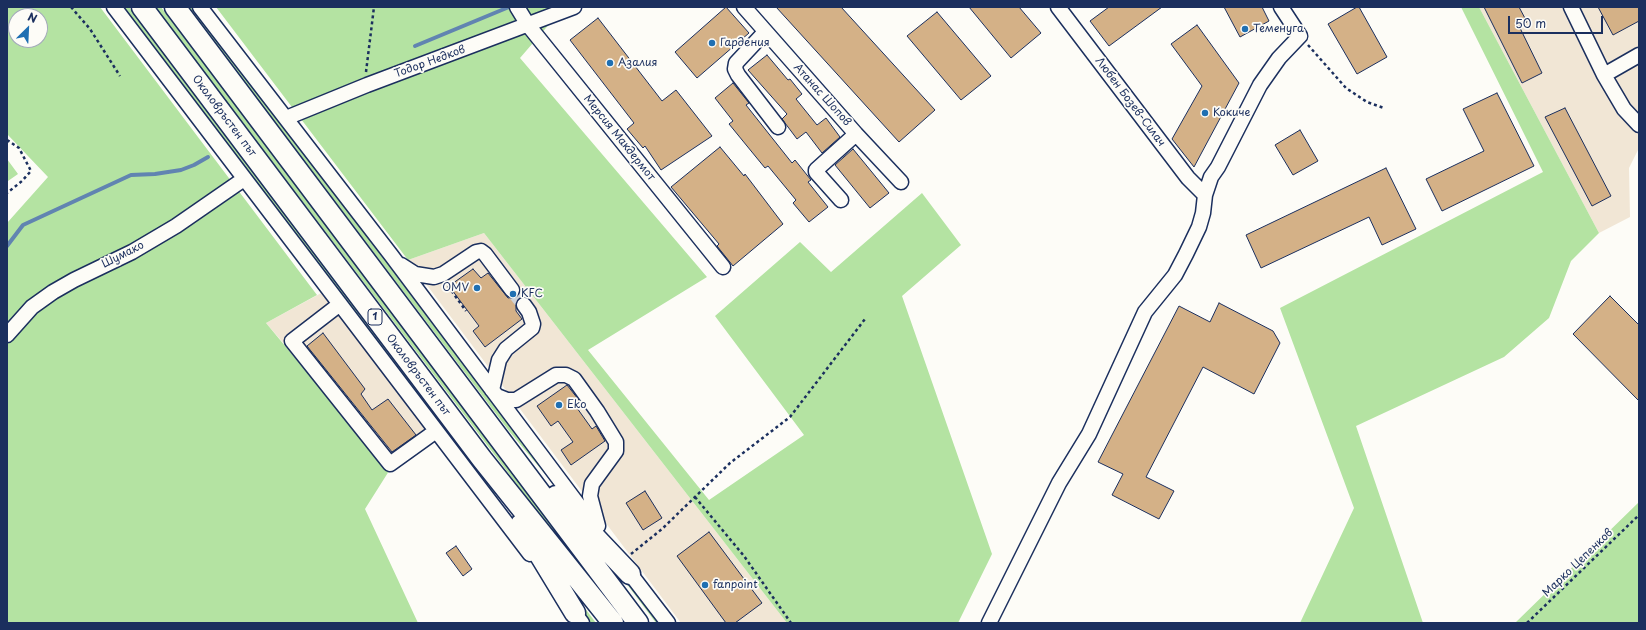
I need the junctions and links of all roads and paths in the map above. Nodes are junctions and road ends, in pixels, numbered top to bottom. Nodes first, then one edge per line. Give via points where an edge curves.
1 (71, 7) edge
2 (114, 7) edge
3 (142, 7) edge
4 (175, 7) edge
5 (200, 7) edge
6 (374, 7) edge
7 (574, 7) edge
8 (744, 7) edge
9 (1058, 7) edge
10 (1281, 7) edge
11 (1571, 7) edge
12 (518, 10) edge
13 (528, 25) junction
14 (765, 32) junction
15 (1300, 36) junction
16 (1639, 55) edge
17 (1604, 75) junction
18 (120, 76) dead end
19 (367, 85) junction
20 (1384, 108) dead end
21 (286, 118) junction
22 (1639, 125) edge
23 (778, 127) dead end
24 (856, 134) junction
25 (7, 140) edge
26 (244, 179) junction
27 (901, 182) dead end
28 (7, 193) edge
29 (1204, 194) junction
30 (841, 200) dead end
31 (391, 255) junction
32 (723, 266) dead end
33 (448, 286) dead end
34 (512, 290) tunnel mouth
35 (340, 304) junction
36 (524, 305) tunnel mouth
37 (466, 311) dead end
38 (865, 319) dead end
39 (7, 335) edge
40 (495, 393) junction
41 (436, 431) junction
42 (494, 431) junction
43 (482, 459) junction
44 (695, 497) junction
45 (1639, 515) edge
46 (600, 532) junction
47 (626, 568) junction
48 (579, 618) edge
49 (613, 623) edge
50 (638, 623) edge
51 (668, 623) edge
52 (791, 623) edge
53 (989, 623) edge
54 (1528, 623) edge

1 - 18 path via 90,29
2 - 26 street
3 - 43 highway, Околовръстен път / 1
4 - 42 highway, 1
5 - 21 street
6 - 19 path via 368,48
7 - 13 street, Тодор Недков
8 - 14 street, Атанас Шопов
9 - 29 street, Любен Бозев-Силач via 1188,178
10 - 15 street
11 - 17 street
12 - 13 street, Мерсия Макдермот
13 - 19 street, Тодор Недков
13 - 32 street, Мерсия Макдермот
14 - 23 street via 736,63 735,69
14 - 24 street, Атанас Шопов
15 - 20 path via 1346,88 1361,99
15 - 29 street via 1279,58 1260,85
16 - 17 street
17 - 22 street via 1624,109
19 - 21 street, Тодор Недков
21 - 31 street
24 - 27 street, Атанас Шопов
24 - 30 street via 816,170
25 - 28 path via 19,148 31,170
26 - 35 street
26 - 39 street, Шумако via 176,226 132,252 53,292 32,307
29 - 53 street via 1203,213 1186,254 1175,275 1145,312 1089,434 1059,483
31 - 34 street via 415,274 434,277 480,251
31 - 40 street
33 - 37 path
35 - 41 street
35 - 41 street via 292,342 390,464
36 - 40 street via 529,312 532,328 506,349 498,360 494,376
38 - 44 path via 790,417 730,463
40 - 46 street
40 - 46 street via 507,400 516,400 556,375 566,374 574,379 616,442 616,451 592,484 590,496
41 - 48 street
42 - 47 highway
42 - 50 highway, 1
43 - 48 highway
43 - 49 highway, Околовръстен път / 1
44 - 47 path
44 - 52 path via 744,556
45 - 54 path, Марко Цепенков
46 - 47 street
47 - 51 street

